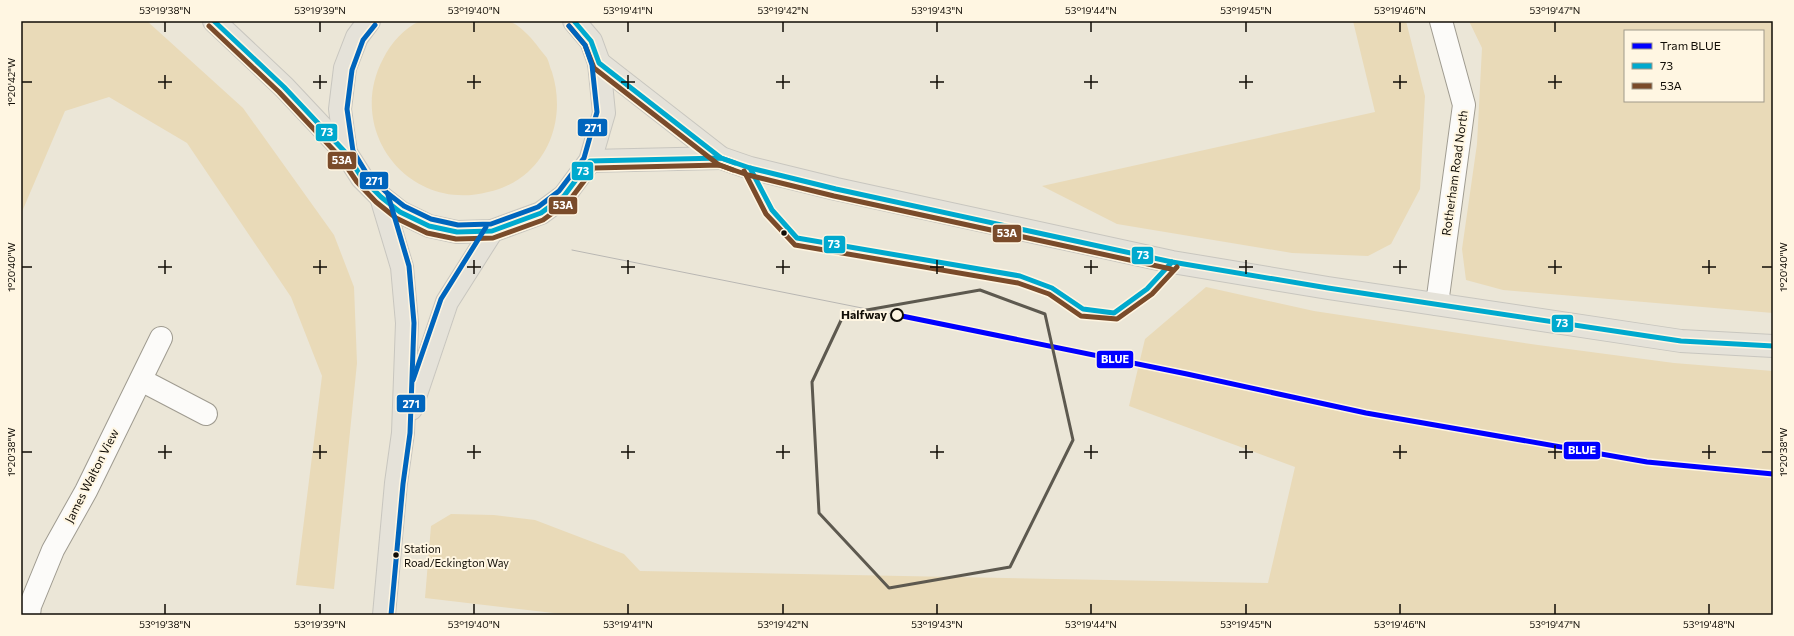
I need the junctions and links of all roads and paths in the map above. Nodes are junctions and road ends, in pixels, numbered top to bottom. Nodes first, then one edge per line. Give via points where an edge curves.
1 (214, 21) edge
2 (369, 21) edge
3 (574, 21) edge
4 (1441, 21) edge
5 (599, 63) junction
6 (346, 153) junction
7 (721, 158) junction
8 (590, 161) junction
9 (381, 197) junction
10 (492, 231) junction
11 (1437, 304) junction
12 (161, 338) dead end
13 (1773, 346) edge
14 (141, 380) junction
15 (206, 414) dead end
16 (403, 433) junction
17 (29, 615) edge
18 (384, 615) edge

1 - 6 main road via 284,87
2 - 6 main road via 357,37 345,68 340,109
3 - 5 main road via 591,41
4 - 11 street, Rotherham Road North via 1464,105
5 - 7 main road
5 - 8 main road via 604,113
6 - 9 main road via 362,178
7 - 8 main road
7 - 11 main road via 836,190 1142,256
8 - 10 main road via 564,196 541,213
9 - 10 main road via 400,212 429,226 458,232
9 - 16 main road via 402,267 407,316
10 - 16 main road via 447,302
11 - 13 main road via 1681,340
12 - 14 street, James Walton View
14 - 15 street
14 - 17 street, James Walton View via 53,550 30,606
16 - 18 main road

